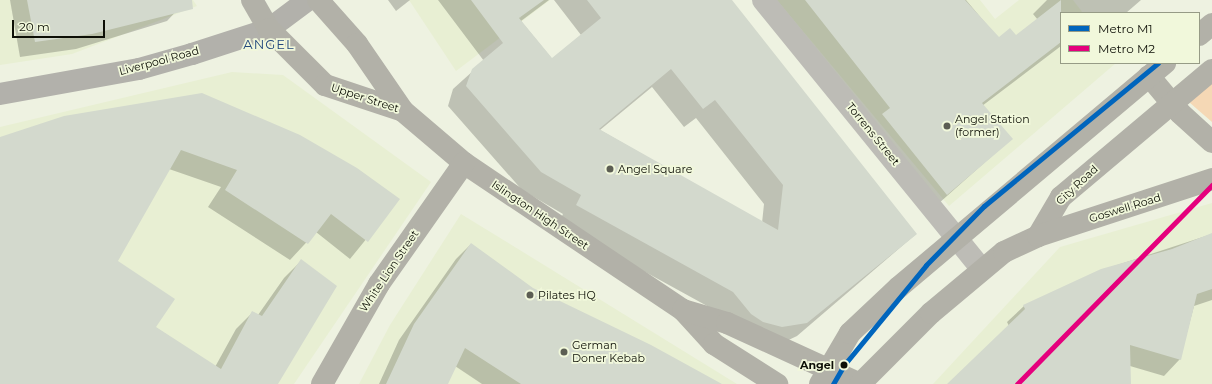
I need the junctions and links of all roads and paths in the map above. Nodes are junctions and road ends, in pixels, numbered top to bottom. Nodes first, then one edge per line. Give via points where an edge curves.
1 (252, 0) edge
2 (308, 0) edge
3 (318, 0) edge
4 (763, 0) edge
5 (1212, 24) edge
6 (270, 29) junction
7 (1200, 34) edge
8 (1157, 69) edge
9 (1212, 70) edge
10 (0, 94) edge
11 (1171, 104) junction
12 (403, 111) junction
13 (1212, 142) edge
14 (464, 163) junction
15 (1212, 179) edge
16 (1038, 236) junction
17 (957, 237) junction
18 (981, 268) junction
19 (682, 310) junction
20 (823, 376) edge
21 (322, 384) edge
22 (777, 384) edge
23 (860, 384) edge

1 - 6 highway, Upper Street
2 - 6 main road, Liverpool Road
3 - 12 highway, Upper Street via 357,44
4 - 17 street, Torrens Street
5 - 7 highway
6 - 10 main road, Liverpool Road via 139,69
6 - 12 highway, Upper Street via 325,85
8 - 11 highway
8 - 17 highway
9 - 11 highway, City Road
11 - 13 highway
11 - 16 highway, City Road via 1061,197
12 - 14 highway, Islington High Street
14 - 19 highway, Islington High Street
14 - 21 highway, White Lion Street via 379,284
15 - 16 highway, Goswell Road
16 - 18 highway via 1004,252
17 - 18 street, Torrens Street
17 - 20 highway via 850,333
18 - 23 highway
19 - 20 highway, Islington High Street via 727,323
19 - 22 highway, Islington High Street via 714,344
20 - 23 highway, Islington High Street

